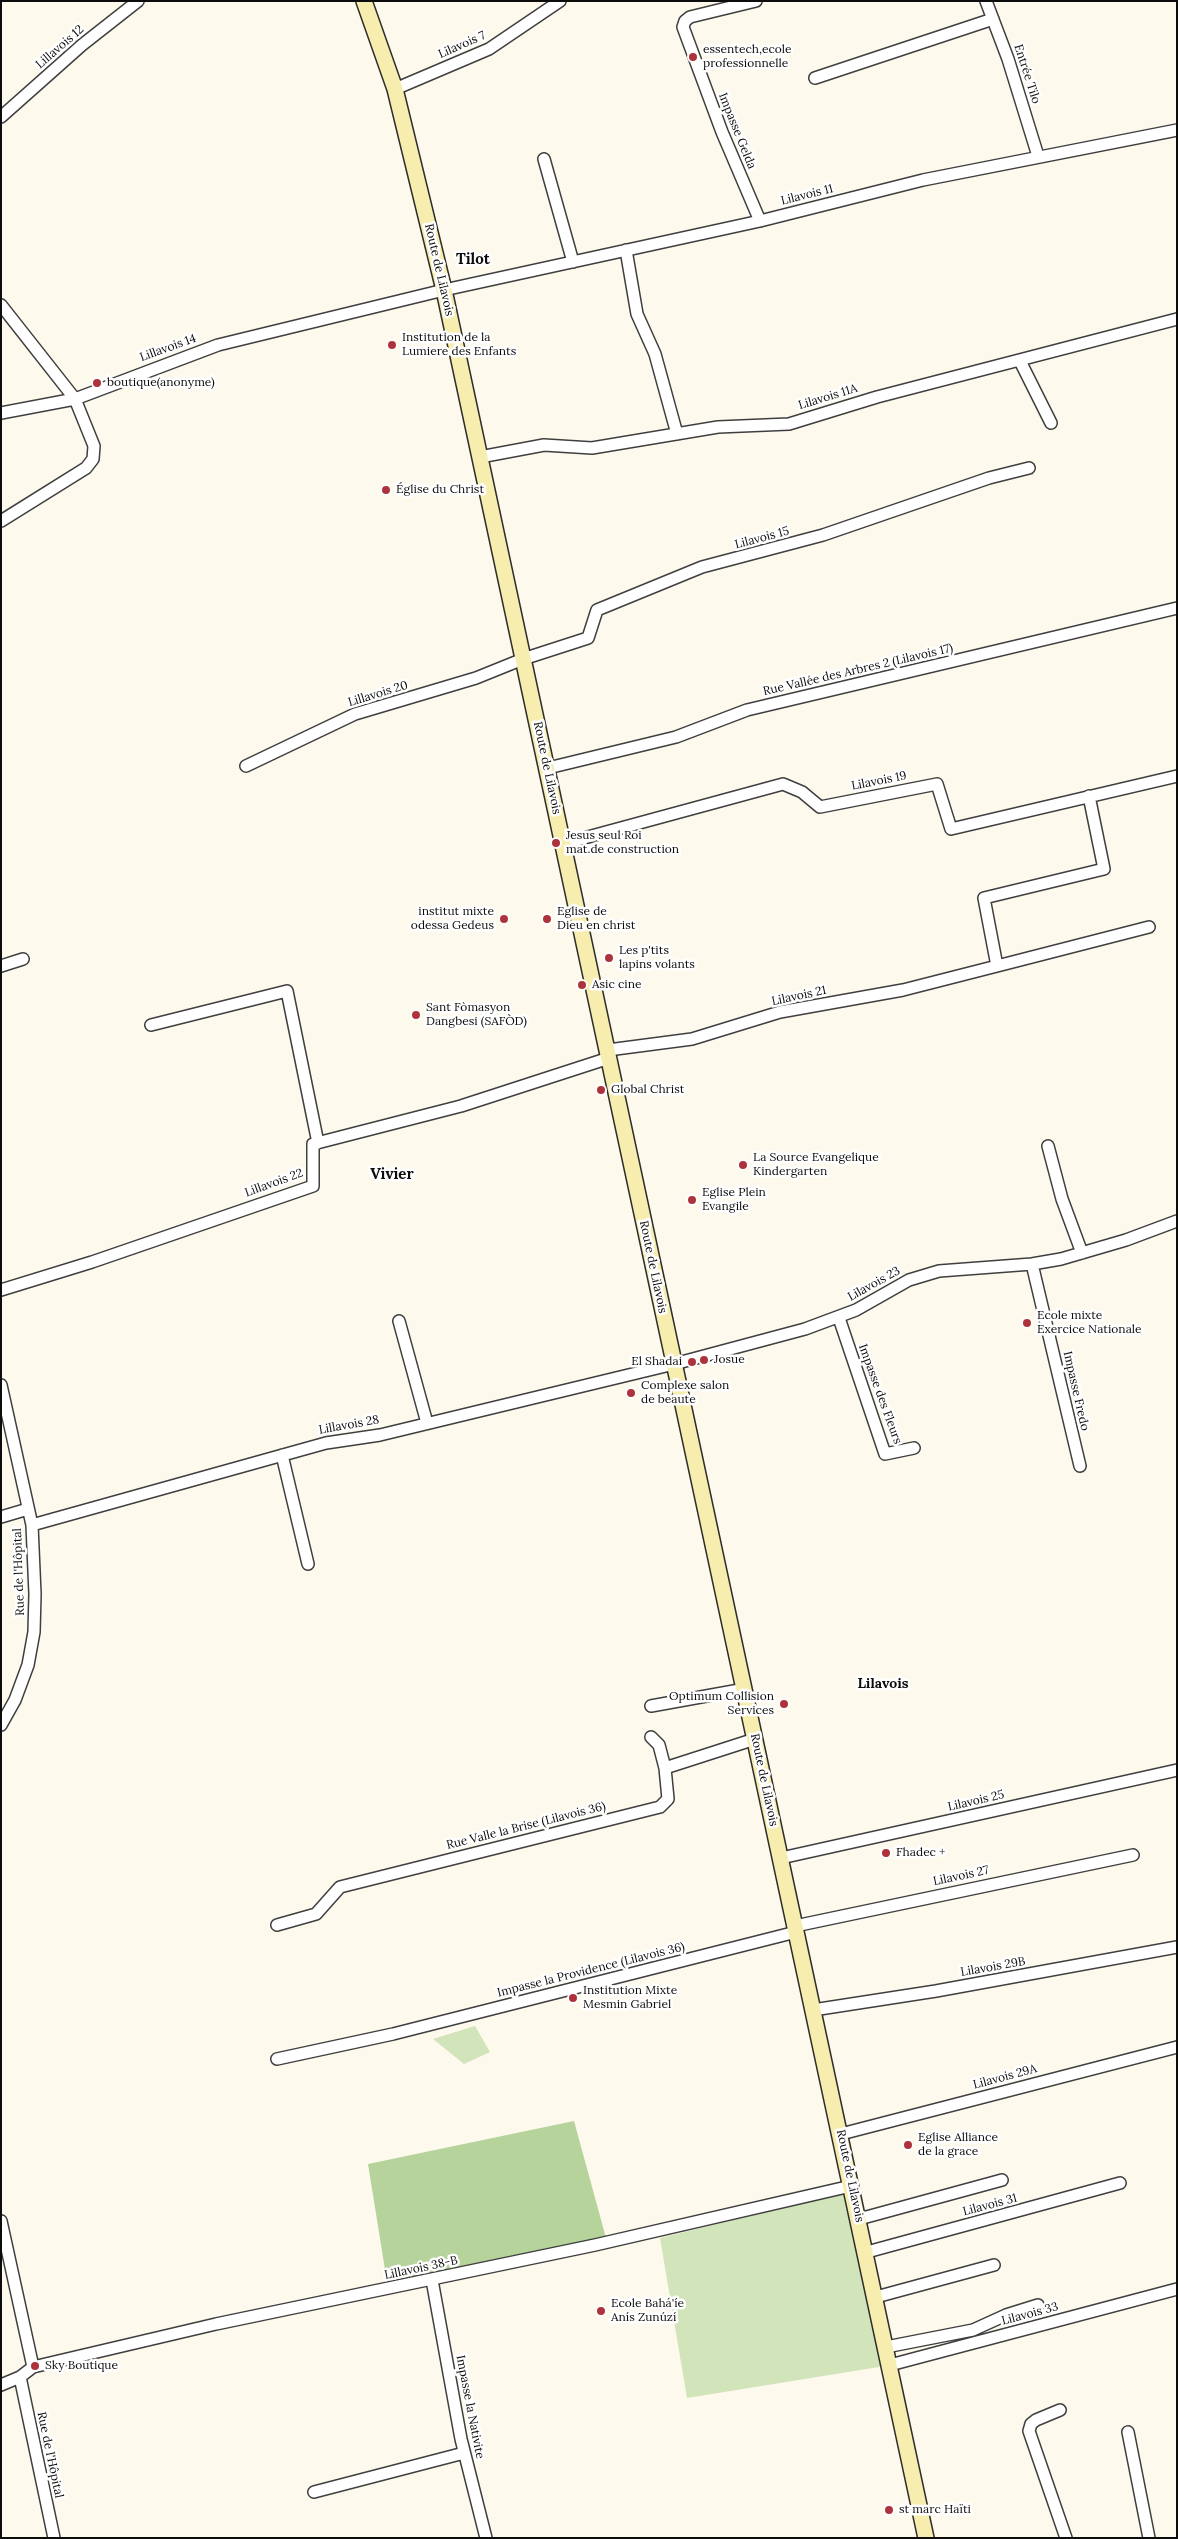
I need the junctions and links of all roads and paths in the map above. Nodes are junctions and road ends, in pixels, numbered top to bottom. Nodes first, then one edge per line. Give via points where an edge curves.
1 (138, 1) edge
2 (364, 1) edge
3 (560, 1) edge
4 (756, 1) edge
5 (986, 1) edge
6 (993, 19) junction
7 (815, 78) dead end
8 (395, 89) junction
9 (1, 117) edge
10 (1177, 130) edge
11 (1038, 156) junction
12 (544, 158) dead end
13 (760, 221) junction
14 (626, 250) junction
15 (573, 262) junction
16 (444, 290) junction
17 (1, 305) edge
18 (1177, 319) edge
19 (1020, 360) junction
20 (74, 399) junction
21 (1, 413) edge
22 (1051, 422) dead end
23 (677, 434) junction
24 (480, 457) junction
25 (1029, 468) dead end
26 (1, 521) edge
27 (1177, 608) edge
28 (523, 658) junction
29 (246, 766) dead end
30 (548, 768) junction
31 (1177, 776) edge
32 (1090, 796) junction
33 (562, 844) junction
34 (1149, 928) dead end
35 (22, 959) dead end
36 (1, 966) edge
37 (997, 966) junction
38 (150, 1025) dead end
39 (608, 1054) junction
40 (318, 1143) junction
41 (1048, 1146) dead end
42 (1177, 1221) edge
43 (1082, 1253) junction
44 (1032, 1264) junction
45 (1, 1290) edge
46 (839, 1318) junction
47 (399, 1321) dead end
48 (674, 1364) junction
49 (1, 1385) edge
50 (5, 1419) edge
51 (427, 1423) junction
52 (914, 1448) dead end
53 (282, 1455) junction
54 (1080, 1466) dead end
55 (28, 1509) junction
56 (1, 1517) edge
57 (32, 1524) junction
58 (308, 1564) dead end
59 (744, 1690) junction
60 (651, 1706) dead end
61 (1, 1725) edge
62 (651, 1737) dead end
63 (755, 1739) junction
64 (665, 1768) junction
65 (1177, 1770) edge
66 (1133, 1855) dead end
67 (780, 1858) junction
68 (277, 1925) dead end
69 (795, 1929) junction
70 (1177, 1947) edge
71 (813, 2010) junction
72 (1177, 2047) edge
73 (277, 2059) dead end
74 (841, 2134) junction
75 (1002, 2180) dead end
76 (1120, 2183) dead end
77 (851, 2186) junction
78 (859, 2219) junction
79 (1, 2221) edge
80 (867, 2252) junction
81 (994, 2265) dead end
82 (432, 2280) junction
83 (1177, 2289) edge
84 (876, 2297) junction
85 (1038, 2305) dead end
86 (886, 2347) junction
87 (890, 2365) junction
88 (33, 2367) junction
89 (20, 2377) junction
90 (1, 2385) edge
91 (1060, 2410) dead end
92 (1128, 2432) dead end
93 (464, 2453) junction
94 (314, 2492) dead end
95 (54, 2538) edge
96 (486, 2538) edge
97 (926, 2538) edge
98 (1066, 2538) edge
99 (1149, 2538) edge

1 - 9 street, Lillavois 12 via 82,45
2 - 8 main road, Route de Lilavois
3 - 8 street, Lilavois 7 via 489,49
4 - 13 street, Impasse Gelda via 690,17 685,21 685,34
5 - 6 street, Entrée Tilo
6 - 7 street
6 - 11 street, Entrée Tilo
8 - 16 main road, Route de Lilavois
10 - 11 street, Lilavois 11 via 1101,147
11 - 13 street, Lilavois 11 via 922,180
12 - 15 street
13 - 14 street, Lilavois 11
14 - 15 street, Lilavois 11
14 - 23 street via 637,314 656,354
15 - 16 street, Lilavois 11
16 - 20 street, Lillavois 14 via 218,345
16 - 24 main road, Route de Lilavois
17 - 20 street
18 - 19 street, Lilavois 11A
19 - 22 street
19 - 23 street, Lilavois 11A via 877,397 789,424 718,427
20 - 21 street, Lillavois 14
20 - 26 street via 94,446 93,459 86,468
23 - 24 street, Lilavois 11A via 592,448 544,445
24 - 28 main road, Route de Lilavois
25 - 28 street, Lilavois 15 via 686,574 596,610 588,638
27 - 30 street, Rue Vallée des Arbres 2 (Lilavois 17) via 747,710 676,736
28 - 29 street, Lillavois 20 via 476,678 355,714
28 - 30 main road, Route de Lilavois
30 - 33 main road, Route de Lilavois
31 - 32 street, Lilavois 19
32 - 33 street, Lilavois 19 via 951,829 937,784 820,807 802,792 783,784
32 - 37 street via 1104,869 984,898
33 - 39 main road, Route de Lilavois
34 - 37 street, Lilavois 21
35 - 36 street
37 - 39 street, Lilavois 21 via 902,990 780,1012 692,1039
38 - 40 street via 287,991
39 - 40 street via 461,1106
39 - 48 main road, Route de Lilavois
40 - 45 street, Lillavois 22 via 313,1144 312,1186
41 - 43 street via 1062,1199
42 - 43 street, Lilavois 23
43 - 44 street, Lilavois 23
44 - 46 street, Lilavois 23 via 939,1271 909,1280
44 - 54 street, Impasse Fredo
46 - 48 street, Lilavois 23
46 - 52 street, Impasse des Fleurs via 886,1454
47 - 51 street
48 - 51 street, Lillavois 28
48 - 59 main road, Route de Lilavois
49 - 50 street, Rue de l'Hôpital
50 - 55 street, Rue de l'Hôpital
51 - 53 street, Lillavois 28 via 380,1435 326,1442
53 - 57 street, Lillavois 28
53 - 58 street
55 - 56 street
55 - 57 street, Rue de l'Hôpital
57 - 61 street, Rue de l'Hôpital via 34,1632 28,1665 15,1700
59 - 60 street
59 - 63 main road, Route de Lilavois
62 - 64 street via 659,1745
63 - 64 street
63 - 67 main road, Route de Lilavois
64 - 68 street, Rue Valle la Brise (Lilavois 36) via 668,1799 660,1807 340,1887 316,1914
65 - 67 street, Lilavois 25
66 - 69 street, Lilavois 27
67 - 69 main road, Route de Lilavois
69 - 71 main road, Route de Lilavois
69 - 73 street, Impasse la Providence (Lilavois 36) via 393,2034
70 - 71 street, Lilavois 29B
71 - 74 main road, Route de Lilavois
72 - 74 street, Lilavois 29A
74 - 77 main road, Route de Lilavois
75 - 78 street
76 - 80 street, Lilavois 31
77 - 78 main road, Route de Lilavois
77 - 82 street, Lillavois 38-B
78 - 80 main road, Route de Lilavois
79 - 88 street
80 - 84 main road, Route de Lilavois
81 - 84 street
82 - 88 street, Lillavois 38-B via 216,2324
82 - 93 street, Impasse la Nativite
83 - 87 street, Lilavois 33
84 - 86 main road, Route de Lilavois
85 - 86 street via 973,2330
86 - 87 main road, Route de Lilavois
87 - 97 main road, Route de Lilavois
88 - 89 street, Lillavois 38-B
89 - 90 street, Lillavois 38-B
89 - 95 street, Rue de l'Hôpital
91 - 98 street via 1036,2420 1029,2431
92 - 99 street
93 - 94 street
93 - 96 street, Impasse la Nativite

